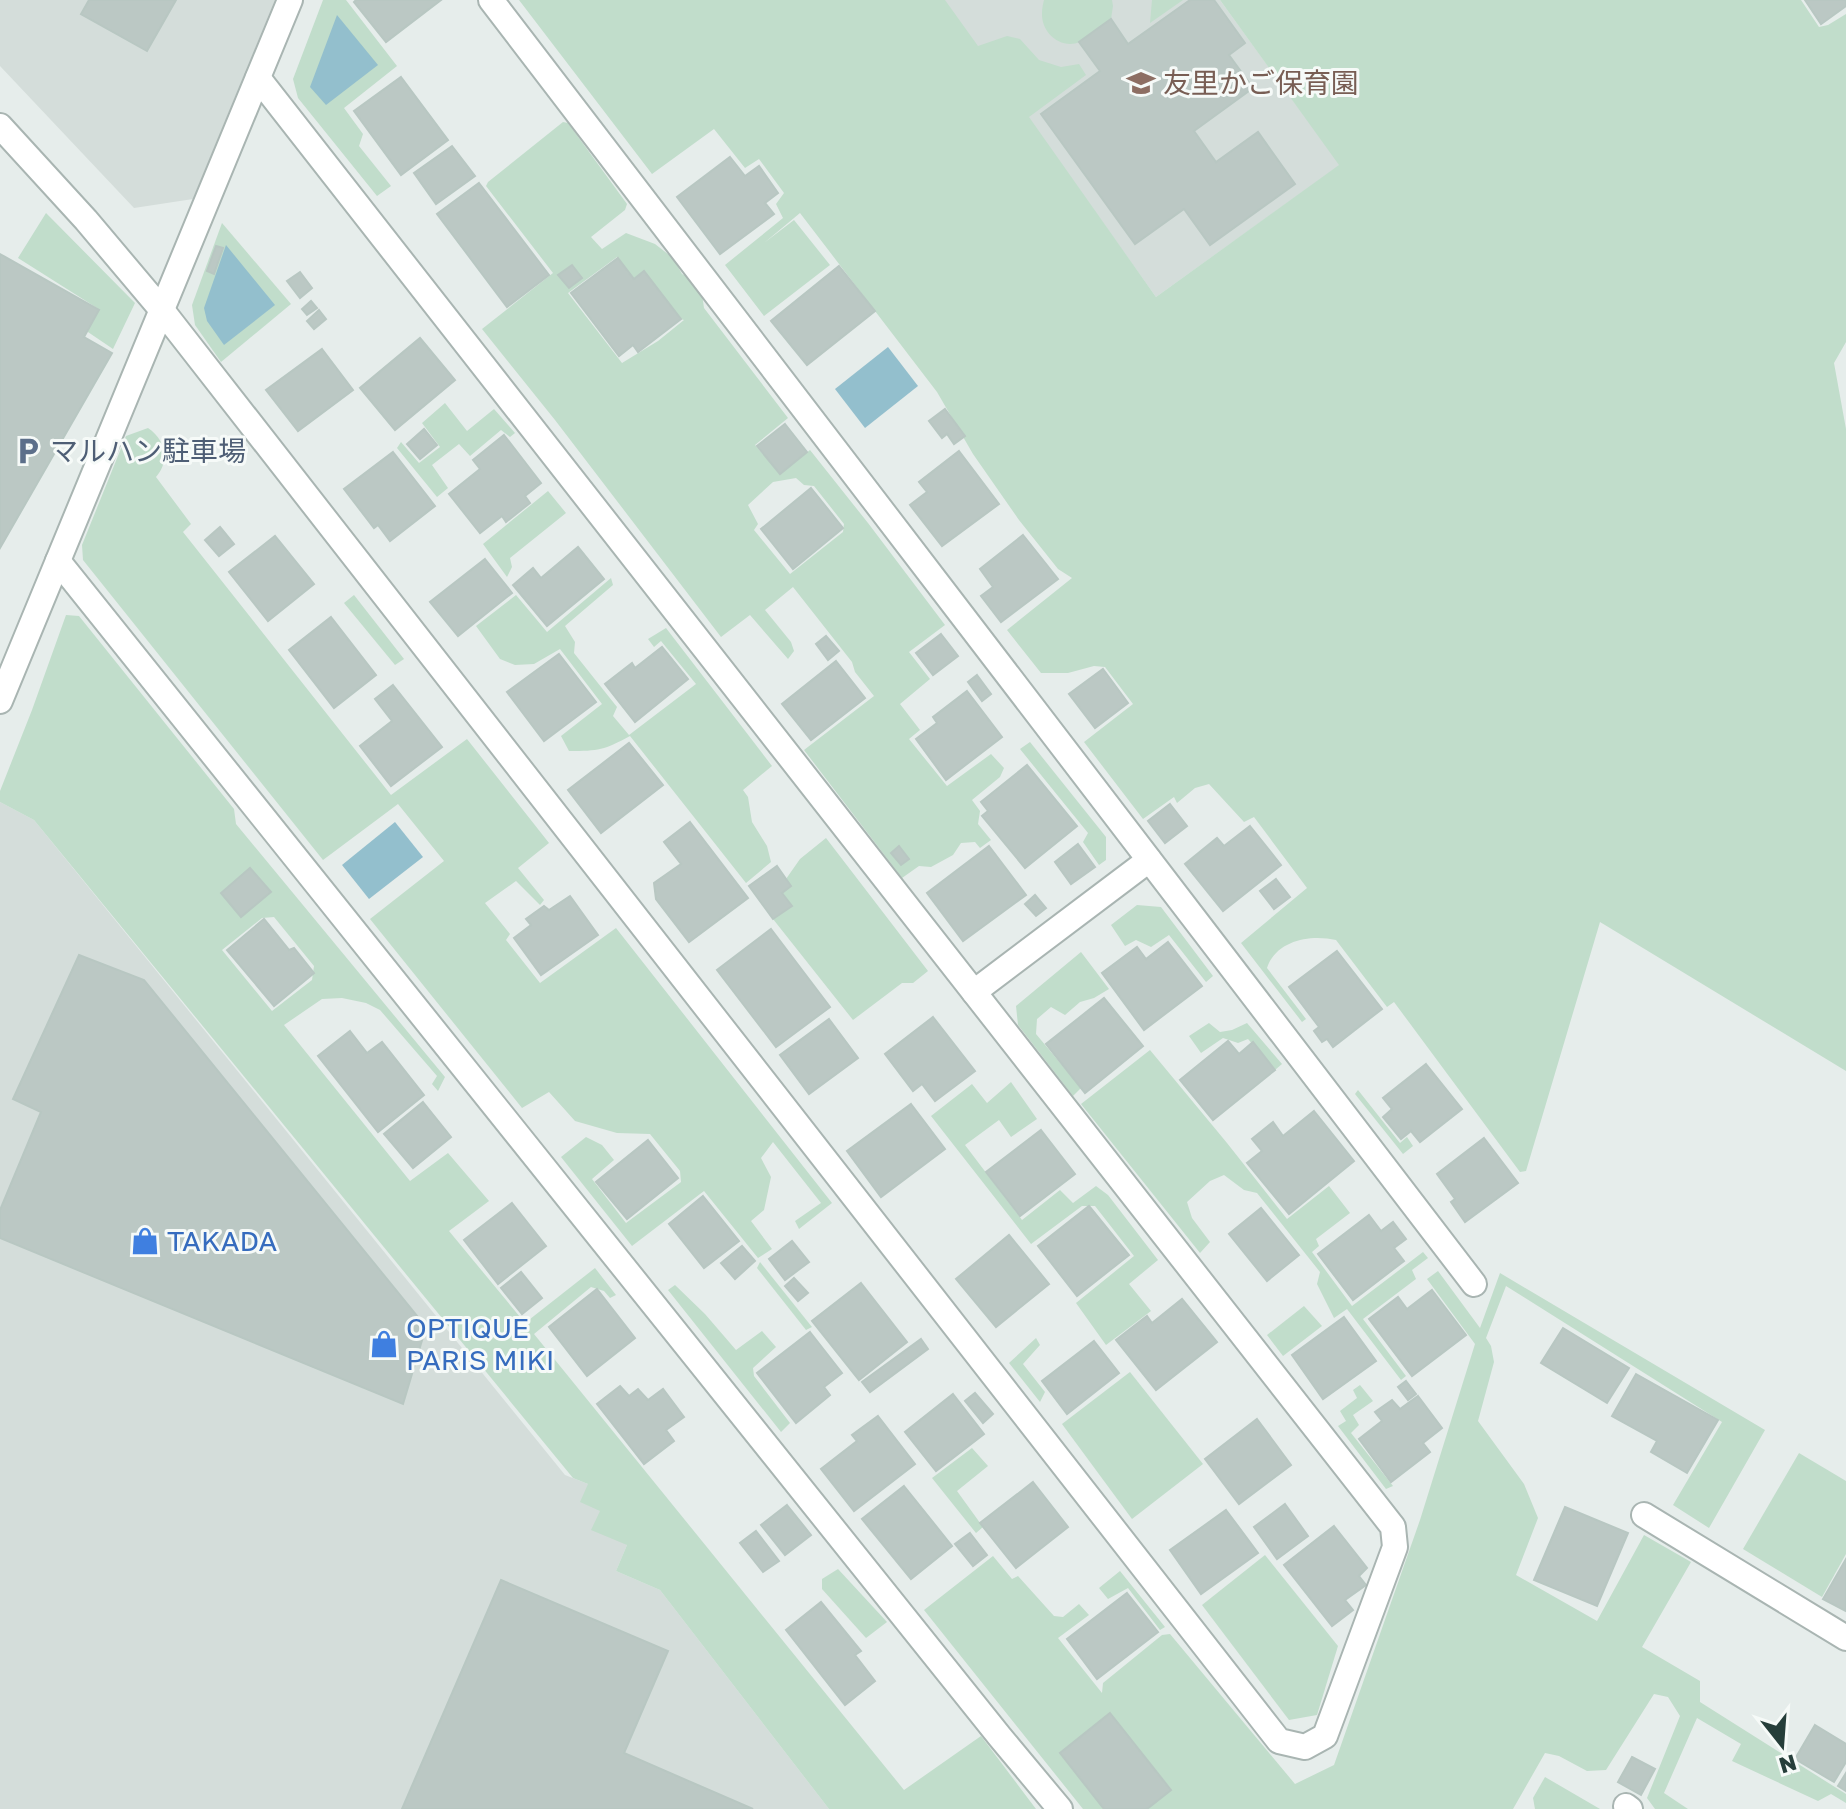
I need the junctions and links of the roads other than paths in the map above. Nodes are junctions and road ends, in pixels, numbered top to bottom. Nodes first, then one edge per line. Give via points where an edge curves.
1 (290, 0) edge
2 (491, 0) edge
3 (258, 78) junction
4 (0, 126) edge
5 (161, 309) junction
6 (58, 561) junction
7 (3, 694) edge
8 (1149, 860) junction
9 (974, 992) junction
10 (1474, 1284) dead end
11 (1644, 1515) dead end
12 (1846, 1638) edge
13 (1060, 1809) edge

1 - 3 street
2 - 8 street
3 - 5 street
3 - 9 street
4 - 5 street
5 - 6 street
5 - 9 street via 1279,1741 1305,1747 1325,1736 1395,1547 1393,1527
6 - 7 street
6 - 13 street
8 - 9 street
8 - 10 street
11 - 12 street

